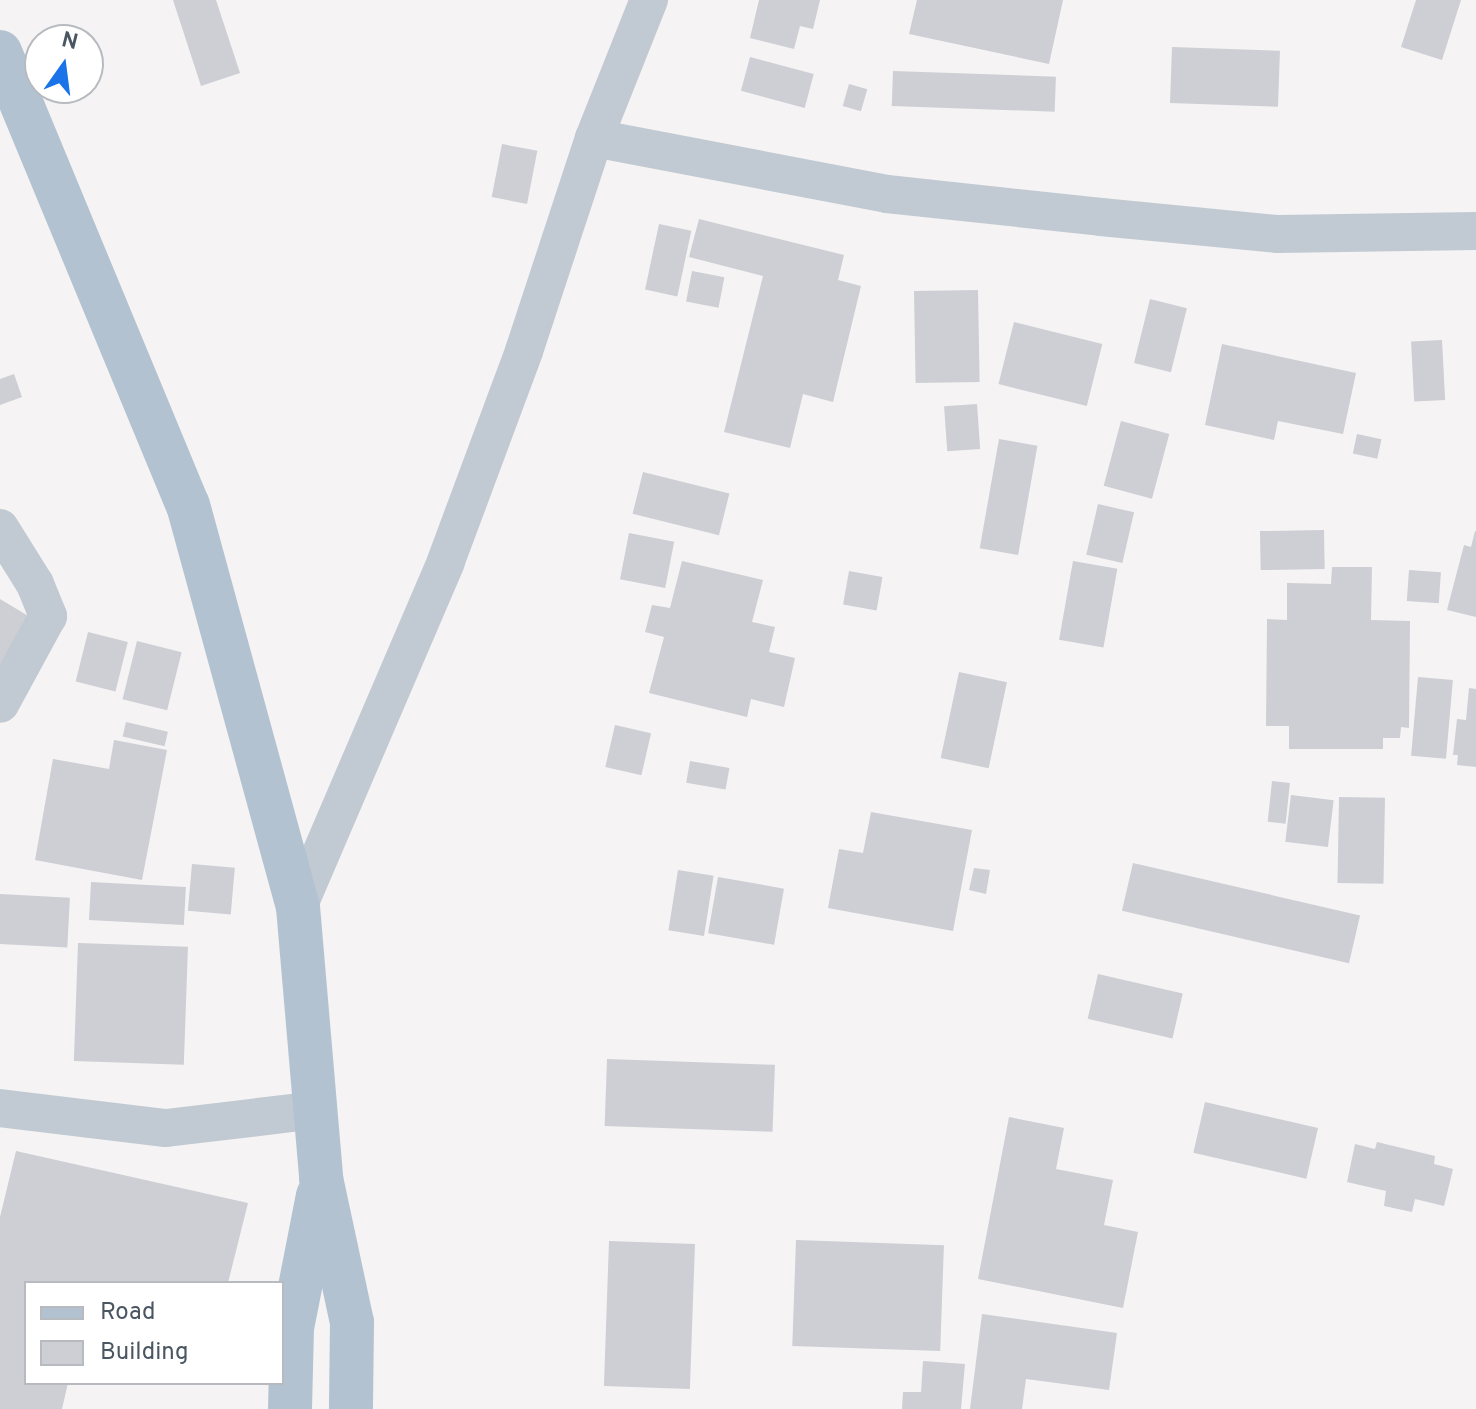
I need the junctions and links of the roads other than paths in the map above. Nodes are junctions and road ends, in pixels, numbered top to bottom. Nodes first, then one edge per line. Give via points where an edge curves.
1 (649, 0) edge
2 (0, 52) edge
3 (594, 138) junction
4 (1476, 231) edge
5 (0, 528) edge
6 (0, 704) edge
7 (298, 907) junction
8 (0, 1108) edge
9 (317, 1110) junction
10 (321, 1178) junction
11 (290, 1409) edge
12 (351, 1409) edge

1 - 3 street
2 - 7 main road via 188,505
3 - 4 street via 887,194 1086,215 1278,234
3 - 7 street via 524,351 446,561
5 - 6 street via 48,616
7 - 9 main road
8 - 9 street via 166,1128
9 - 10 main road
10 - 11 main road via 292,1328
10 - 12 main road via 352,1322

